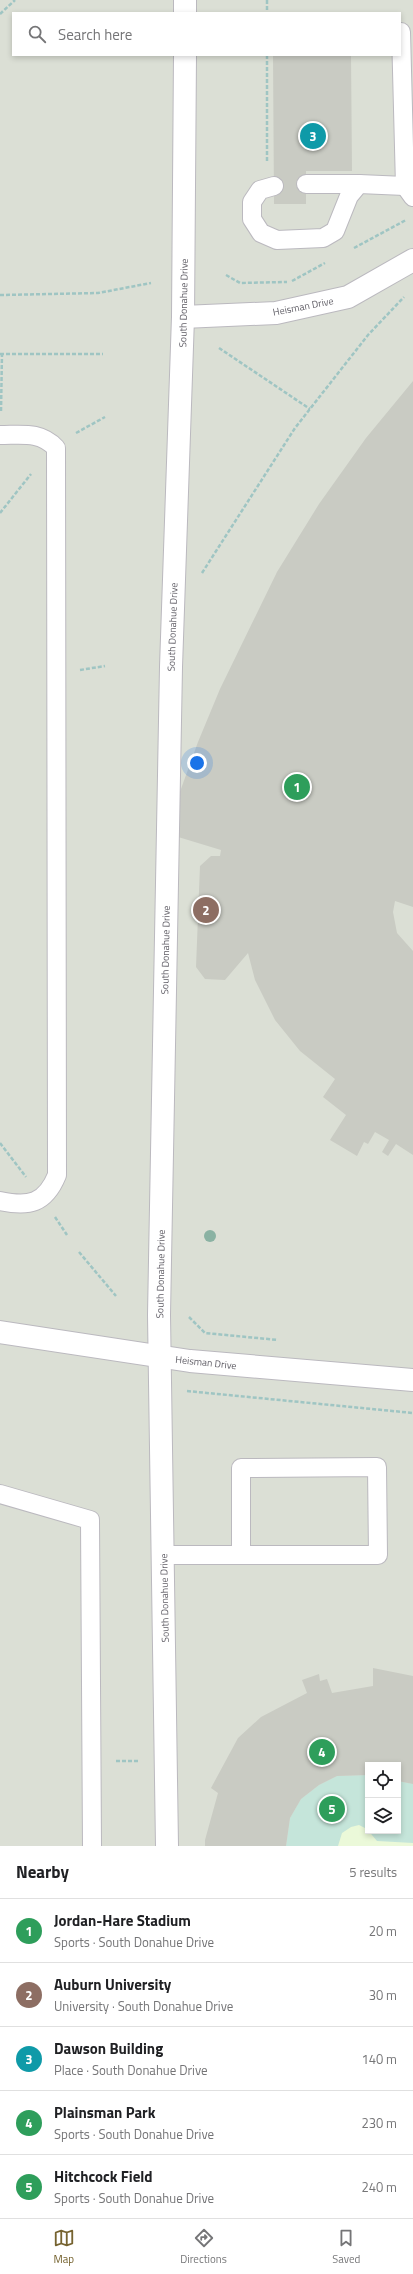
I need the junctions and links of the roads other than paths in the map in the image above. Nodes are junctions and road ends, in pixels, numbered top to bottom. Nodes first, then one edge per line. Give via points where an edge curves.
1 (185, 0) edge
2 (185, 12) edge
3 (401, 50) edge
4 (184, 56) edge
5 (306, 184) dead end
6 (359, 184) junction
7 (274, 186) dead end
8 (409, 191) edge
9 (413, 260) edge
10 (183, 317) junction
11 (0, 435) edge
12 (0, 1201) edge
13 (0, 1332) edge
14 (159, 1357) junction
15 (413, 1380) edge
16 (0, 1494) edge
17 (163, 1556) junction
18 (241, 1556) junction
19 (92, 1846) edge
20 (167, 1846) edge

1 - 2 street
3 - 8 lane
4 - 10 street, South Donahue Drive
5 - 6 lane
6 - 7 lane via 346,202 335,231 323,238 277,240 261,233 252,219 252,202 260,190
6 - 8 lane
9 - 10 street, Heisman Drive via 348,297 276,313
10 - 14 street, South Donahue Drive via 171,667
11 - 12 lane via 33,435 48,439 56,448 57,1175 52,1188 42,1198 30,1204 16,1205
13 - 14 street, Heisman Drive
14 - 15 street, Heisman Drive
14 - 17 street, South Donahue Drive
16 - 19 lane via 90,1520
17 - 18 lane
17 - 20 street, South Donahue Drive
18 - 18 lane via 378,1556 377,1467 241,1468

